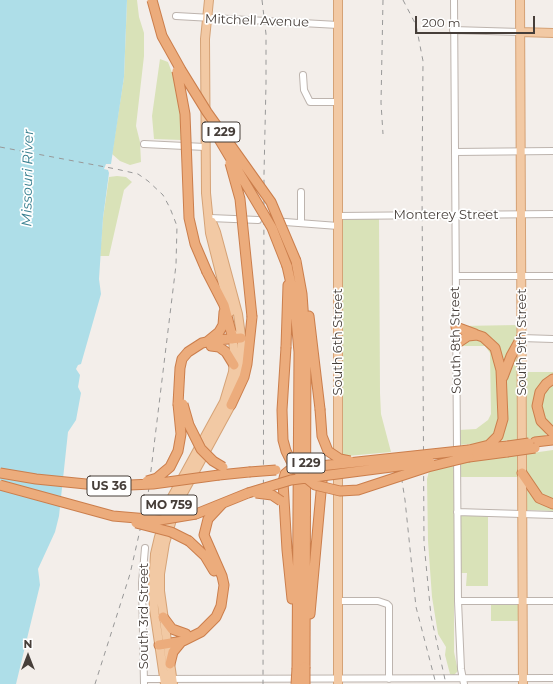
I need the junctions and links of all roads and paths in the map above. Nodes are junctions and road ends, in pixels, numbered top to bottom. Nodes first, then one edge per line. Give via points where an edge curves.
1 (152, 0) edge
2 (209, 0) edge
3 (338, 0) edge
4 (454, 0) edge
5 (520, 0) edge
6 (176, 16) dead end
7 (208, 19) junction
8 (338, 25) junction
9 (454, 30) junction
10 (520, 32) junction
11 (553, 34) edge
12 (177, 71) junction
13 (304, 75) dead end
14 (338, 102) junction
15 (219, 128) junction
16 (144, 144) dead end
17 (205, 147) junction
18 (520, 151) junction
19 (553, 151) edge
20 (455, 152) junction
21 (301, 192) dead end
22 (455, 214) junction
23 (520, 214) junction
24 (553, 214) edge
25 (338, 216) junction
26 (210, 218) junction
27 (258, 220) dead end
28 (272, 221) dead end
29 (301, 223) junction
30 (338, 226) junction
31 (296, 261) junction
32 (286, 266) junction
33 (456, 276) junction
34 (553, 276) edge
35 (521, 277) junction
36 (224, 305) junction
37 (456, 327) junction
38 (477, 335) junction
39 (521, 338) junction
40 (553, 339) edge
41 (238, 341) junction
42 (456, 344) junction
43 (207, 345) junction
44 (234, 365) junction
45 (553, 379) edge
46 (502, 382) junction
47 (181, 404) junction
48 (231, 405) junction
49 (553, 433) edge
50 (553, 440) edge
51 (535, 445) junction
52 (553, 446) edge
53 (469, 453) junction
54 (316, 467) junction
55 (360, 467) junction
56 (291, 469) junction
57 (221, 471) junction
58 (0, 473) edge
59 (522, 473) junction
60 (322, 476) junction
61 (283, 482) junction
62 (0, 485) edge
63 (132, 486) junction
64 (248, 493) junction
65 (283, 503) junction
66 (222, 504) junction
67 (553, 504) edge
68 (457, 512) junction
69 (522, 514) junction
70 (553, 515) edge
71 (113, 516) junction
72 (145, 548) dead end
73 (338, 601) junction
74 (523, 601) junction
75 (553, 601) edge
76 (458, 602) junction
77 (163, 617) junction
78 (184, 637) junction
79 (297, 640) junction
80 (164, 644) junction
81 (305, 647) junction
82 (170, 664) junction
83 (301, 667) junction
84 (553, 678) edge
85 (389, 679) junction
86 (463, 681) edge
87 (523, 681) edge
88 (144, 682) edge
89 (169, 682) edge
90 (205, 682) edge
91 (338, 682) edge
92 (399, 682) edge
93 (296, 684) edge
94 (305, 684) edge

1 - 12 highway, I 229, bridge via 162,35
1 - 15 highway, I 229, bridge via 162,36
2 - 7 main road
3 - 8 main road, South 6th Street
4 - 9 street, South 8th Street
5 - 10 main road, South 9th Street
6 - 7 street, Mitchell Avenue
7 - 8 street, Mitchell Avenue
7 - 17 main road via 205,39
8 - 14 main road, South 6th Street
9 - 10 street
9 - 20 street, South 8th Street
10 - 11 main road
10 - 18 main road, South 9th Street
12 - 32 highway, I 229, bridge via 247,182 272,228
12 - 36 highway, bridge via 185,114 189,218 195,244
13 - 14 street via 304,90 310,102
14 - 25 main road, South 6th Street
15 - 31 highway, I 229, bridge via 271,202
15 - 48 highway, bridge via 240,199 252,318 247,364
16 - 17 street
17 - 26 main road via 206,193
18 - 19 street
18 - 20 street
18 - 23 main road, South 9th Street
20 - 22 street, South 8th Street
21 - 29 street
22 - 23 street, Monterey Street
22 - 25 street, Monterey Street
22 - 33 street, South 8th Street
23 - 24 street, Monterey Street
23 - 35 main road, South 9th Street
25 - 30 main road, South 6th Street
26 - 27 street
26 - 41 main road via 210,233
28 - 29 street
29 - 30 street
30 - 73 main road, South 6th Street
31 - 55 highway, bridge via 312,337 322,436 328,451
31 - 81 highway, I 229 via 302,294 306,350
32 - 53 highway, bridge via 288,291 282,410 283,440 293,465 300,473 315,485 340,491 358,490
32 - 79 highway, I 229 via 294,297 299,352
33 - 35 street
33 - 37 street, South 8th Street
34 - 35 street
35 - 39 main road, South 9th Street
36 - 41 highway
36 - 43 highway via 225,316 219,332
37 - 38 highway
37 - 42 street, South 8th Street
38 - 42 highway via 464,337
38 - 46 highway via 495,348
39 - 40 street
39 - 46 highway via 508,362
39 - 59 main road, South 9th Street
41 - 43 highway
41 - 44 main road, MO 759
41 - 48 main road via 238,380
42 - 68 street, South 8th Street
43 - 44 highway via 219,347 226,352
43 - 47 highway via 187,362
44 - 80 main road, MO 759 via 224,402 172,498 159,537 153,588
45 - 49 highway via 543,387 536,406 541,421
46 - 53 highway via 502,419 498,436 490,445
47 - 57 highway, bridge via 201,449
47 - 63 highway, bridge via 180,442 175,459 157,478
48 - 77 main road, MO 759 via 184,490 170,524 160,574
50 - 51 highway, US 36
51 - 52 highway, US 36
51 - 53 highway, US 36, bridge
53 - 55 highway, US 36, bridge
54 - 55 highway, US 36, bridge
54 - 56 highway, US 36, bridge
54 - 60 highway, bridge
55 - 60 highway, US 36, bridge
56 - 57 highway, US 36, bridge
56 - 61 highway via 285,474
57 - 63 highway, US 36, bridge
58 - 63 highway, US 36, bridge via 76,483
59 - 67 highway via 538,498
59 - 69 main road, South 9th Street
60 - 61 highway, US 36, bridge
60 - 81 highway
61 - 64 highway, US 36, bridge
61 - 65 highway
62 - 71 highway, US 36, bridge
64 - 65 highway, bridge via 267,493 276,496
64 - 66 highway, US 36
65 - 79 highway
66 - 71 highway, US 36, bridge via 196,514 160,520
66 - 78 highway via 208,519 204,534 222,576 224,585 221,606 210,625 201,632
68 - 69 street
68 - 76 street, South 8th Street
69 - 70 street
69 - 74 main road, South 9th Street
71 - 78 highway, bridge via 171,532 189,541 205,556 212,567 219,588 215,609 209,618
72 - 88 street, South 3rd Street via 142,583
73 - 85 street via 382,602 389,606
73 - 91 main road, South 6th Street
74 - 75 street
74 - 76 street
74 - 87 main road, South 9th Street
76 - 86 street, South 8th Street
77 - 78 highway via 172,629
77 - 80 main road, MO 759
78 - 80 highway
78 - 82 highway via 173,652
79 - 83 highway, I 229
80 - 82 main road, MO 759
80 - 89 main road, MO 759
81 - 83 highway, I 229
82 - 89 main road, MO 759
83 - 93 highway, I 229, bridge
83 - 94 highway, I 229, bridge
84 - 87 street
85 - 91 street
85 - 92 street
86 - 87 street
86 - 92 street
88 - 89 street
89 - 90 street
90 - 91 street

